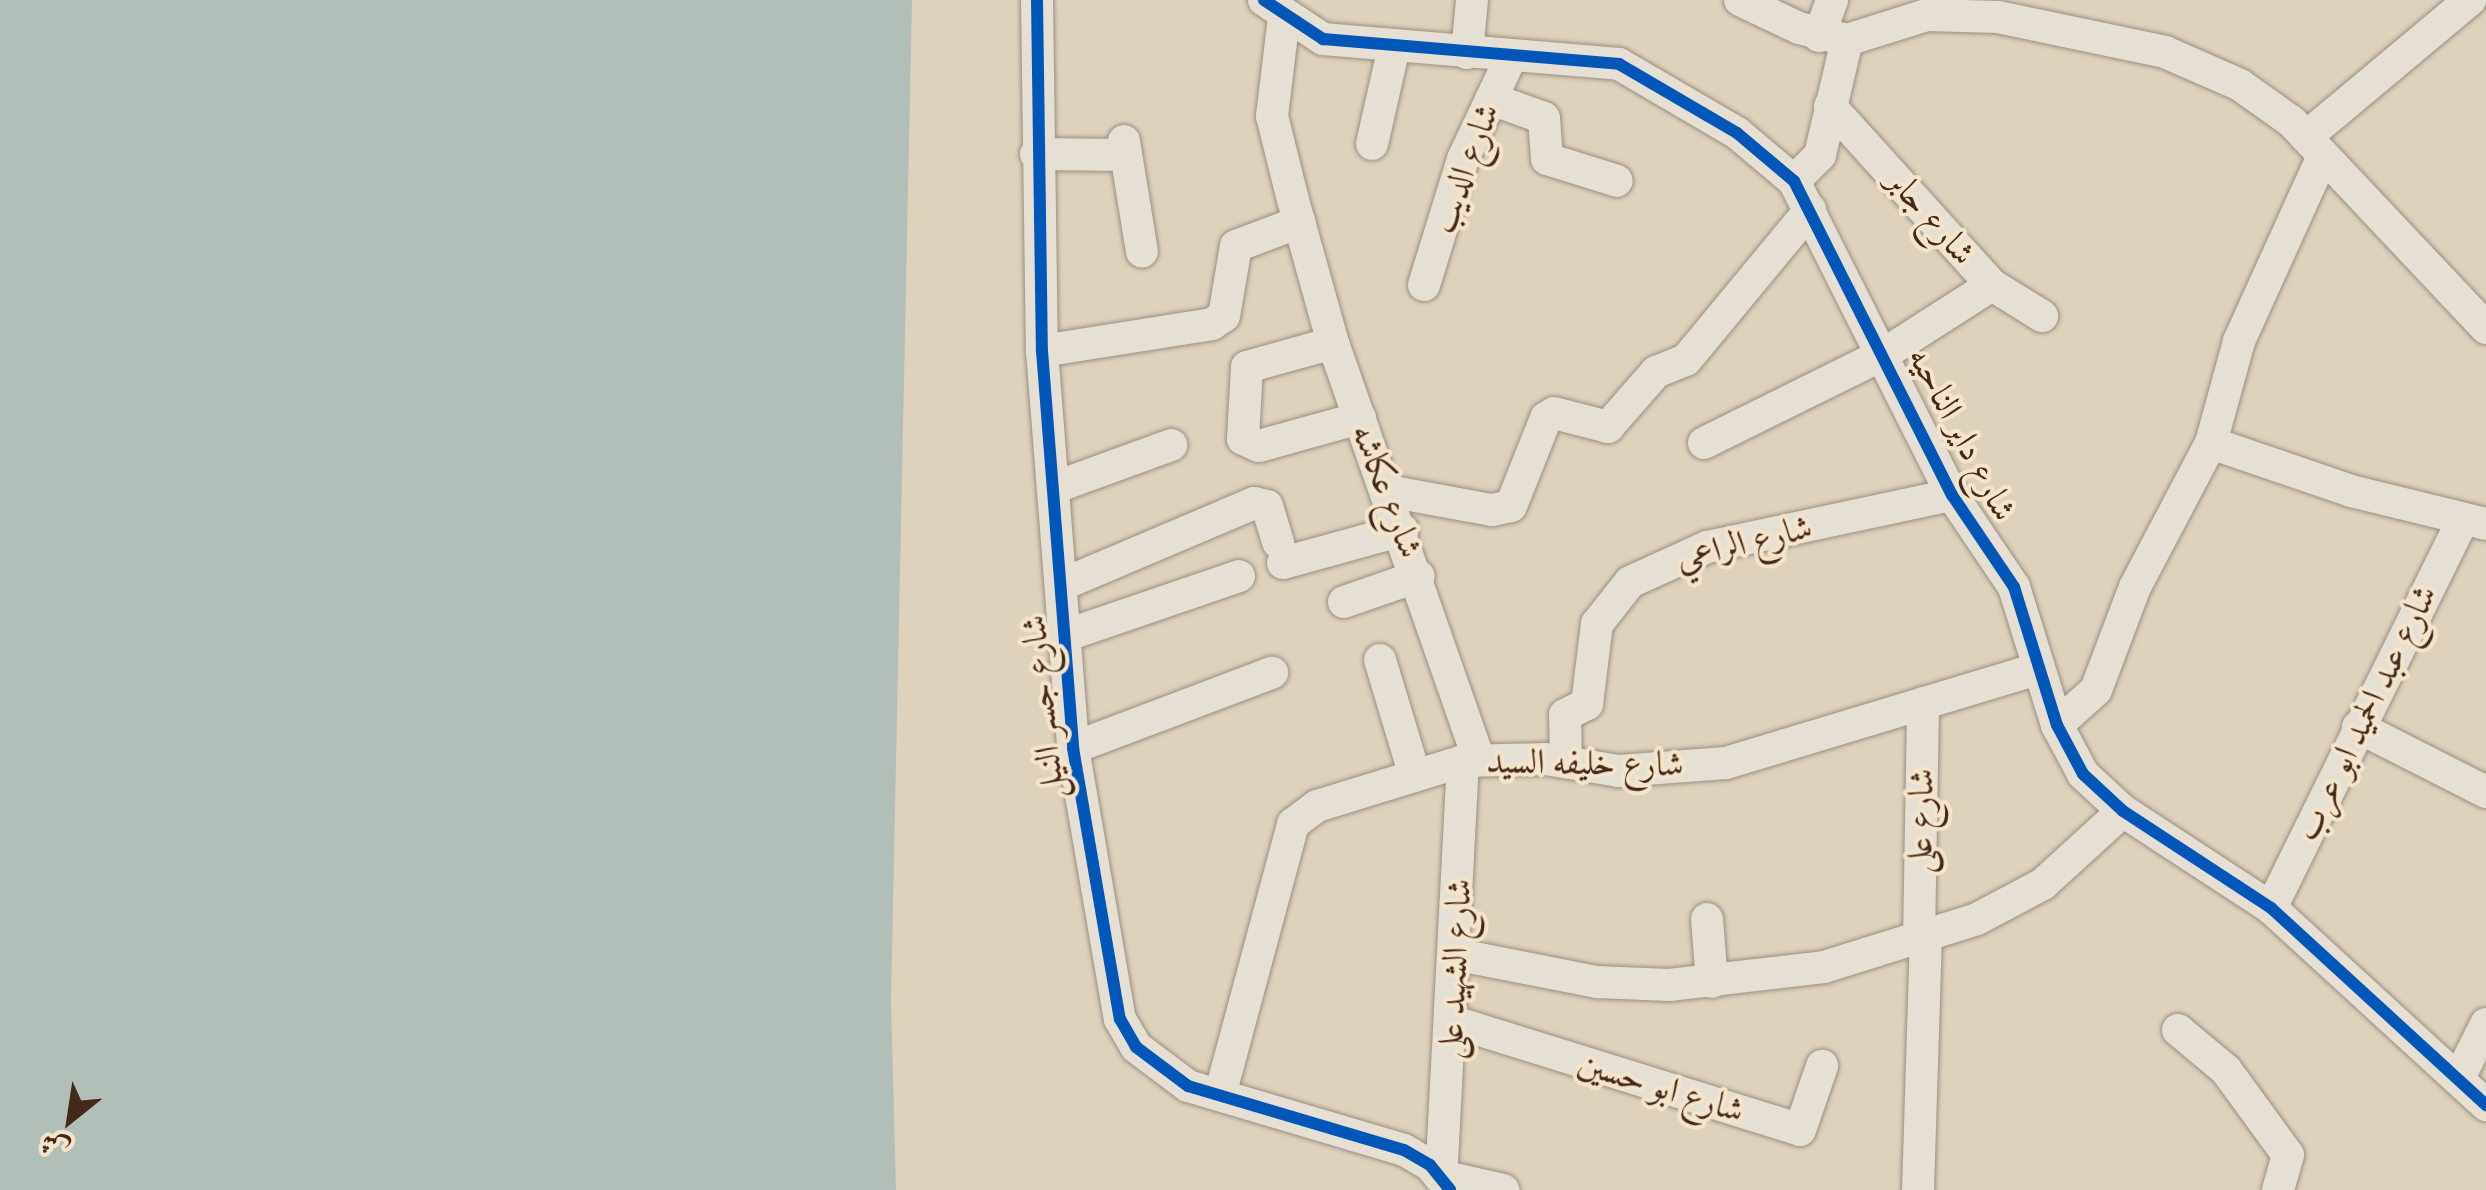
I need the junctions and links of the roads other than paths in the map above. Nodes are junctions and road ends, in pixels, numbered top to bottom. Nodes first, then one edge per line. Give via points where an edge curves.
1 (1038, 0) edge
2 (1472, 0) edge
3 (1740, 0) edge
4 (1832, 0) edge
5 (2470, 0) edge
6 (1274, 8) edge
7 (2001, 9) edge
8 (1833, 38) junction
9 (1394, 47) junction
10 (1467, 53) junction
11 (1512, 55) junction
12 (1491, 99) junction
13 (1830, 106) junction
14 (1372, 144) dead end
15 (2314, 146) junction
16 (1036, 154) junction
17 (1794, 180) junction
18 (1617, 181) dead end
19 (1810, 210) junction
20 (1300, 222) junction
21 (1142, 252) dead end
22 (1424, 284) dead end
23 (1992, 285) junction
24 (2042, 316) dead end
25 (2486, 328) edge
26 (1333, 344) junction
27 (1042, 352) junction
28 (1884, 354) junction
29 (1360, 418) junction
30 (1704, 443) dead end
31 (2212, 443) junction
32 (1170, 445) dead end
33 (1053, 488) junction
34 (1388, 491) junction
35 (1952, 494) junction
36 (2474, 522) edge
37 (1403, 530) junction
38 (1240, 576) dead end
39 (1419, 576) junction
40 (1060, 585) junction
41 (1344, 602) dead end
42 (1064, 636) junction
43 (1380, 660) dead end
44 (2037, 669) junction
45 (1272, 673) dead end
46 (1922, 704) junction
47 (2056, 725) junction
48 (2358, 726) junction
49 (1073, 748) junction
50 (1471, 760) junction
51 (1566, 762) junction
52 (1415, 776) junction
53 (2486, 792) edge
54 (2123, 811) junction
55 (2271, 908) junction
56 (1708, 919) dead end
57 (1922, 938) junction
58 (1458, 955) junction
59 (1712, 982) junction
60 (1454, 1022) junction
61 (2486, 1024) edge
62 (2178, 1030) dead end
63 (1822, 1066) dead end
64 (2461, 1074) junction
65 (1220, 1095) junction
66 (2486, 1105) edge
67 (1446, 1183) edge
68 (1503, 1190) edge
69 (1918, 1190) edge
70 (2278, 1190) edge

1 - 16 street, شارع جسر النيل
2 - 10 street
3 - 8 street
4 - 8 street
5 - 15 street
6 - 9 street, شارع داير الناحيه via 1323,39
6 - 20 street, شارع عكاشه via 1272,116
7 - 8 street via 1926,15
7 - 15 street via 2165,52 2256,94
8 - 13 street
9 - 10 street, شارع داير الناحيه
9 - 14 street
10 - 11 street, شارع داير الناحيه
11 - 12 street, شارع الديب
11 - 17 street, شارع داير الناحيه via 1619,64 1737,133
12 - 18 street via 1544,118 1547,159
12 - 22 street, شارع الديب via 1462,159
13 - 17 street via 1820,155
13 - 23 street, شارع جابر
15 - 25 street
15 - 31 street via 2239,341
16 - 21 street via 1125,148
16 - 27 street, شارع جسر النيل
17 - 19 street, شارع داير الناحيه
19 - 28 street, شارع داير الناحيه
19 - 34 street via 1686,360 1656,372 1608,427 1554,413 1546,418 1511,506 1492,510
20 - 26 street, شارع عكاشه via 1330,289
20 - 27 street via 1236,246 1224,316 1212,324
23 - 24 street, شارع جابر
23 - 28 street
26 - 29 street, شارع عكاشه
26 - 29 street via 1248,367 1243,439 1259,446
27 - 33 street, شارع جسر النيل
28 - 30 street
28 - 35 street, شارع داير الناحيه
29 - 34 street, شارع عكاشه
31 - 36 street
31 - 47 street via 2135,587 2096,690
32 - 33 street
33 - 40 street, شارع جسر النيل
34 - 37 street, شارع عكاشه
35 - 44 street, شارع داير الناحيه via 2014,586
35 - 51 street, شارع الراعي via 1707,547 1630,582 1598,624 1587,704 1565,715
36 - 48 street, شارع عبد الحميد ابو عرب
37 - 39 street, شارع عكاشه
37 - 40 street via 1280,552 1267,506 1254,503
38 - 42 street
39 - 41 street
39 - 50 street, شارع عكاشه
40 - 42 street, شارع جسر النيل
42 - 49 street, شارع جسر النيل
43 - 52 street
44 - 46 street, شارع خليفه السيد
44 - 47 street, شارع داير الناحيه
45 - 49 street
46 - 51 street, شارع خليفه السيد via 1726,762 1620,771
46 - 57 street, شارع على
47 - 54 street, شارع داير الناحيه via 2082,774
48 - 53 street
48 - 55 street, شارع عبد الحميد ابو عرب
49 - 65 street, شارع جسر النيل via 1120,1019 1160,1070
50 - 51 street, شارع خليفه السيد
50 - 52 street, شارع خليفه السيد
50 - 58 street, شارع الشهيد على
52 - 65 street, شارع خليفه السيد via 1318,806 1293,824
54 - 55 street, شارع داير الناحيه
54 - 57 street via 2042,884
55 - 64 street, شارع داير الناحيه
56 - 59 street
57 - 59 street via 1824,967
57 - 69 street, شارع على
58 - 59 street via 1597,982
58 - 60 street, شارع الشهيد على
60 - 63 street, شارع ابو حسين via 1800,1130
60 - 67 street, شارع الشهيد على
61 - 64 street
62 - 70 street via 2226,1070 2288,1155
64 - 66 street, شارع داير الناحيه
65 - 67 street, شارع جسر النيل via 1404,1150
67 - 68 street

